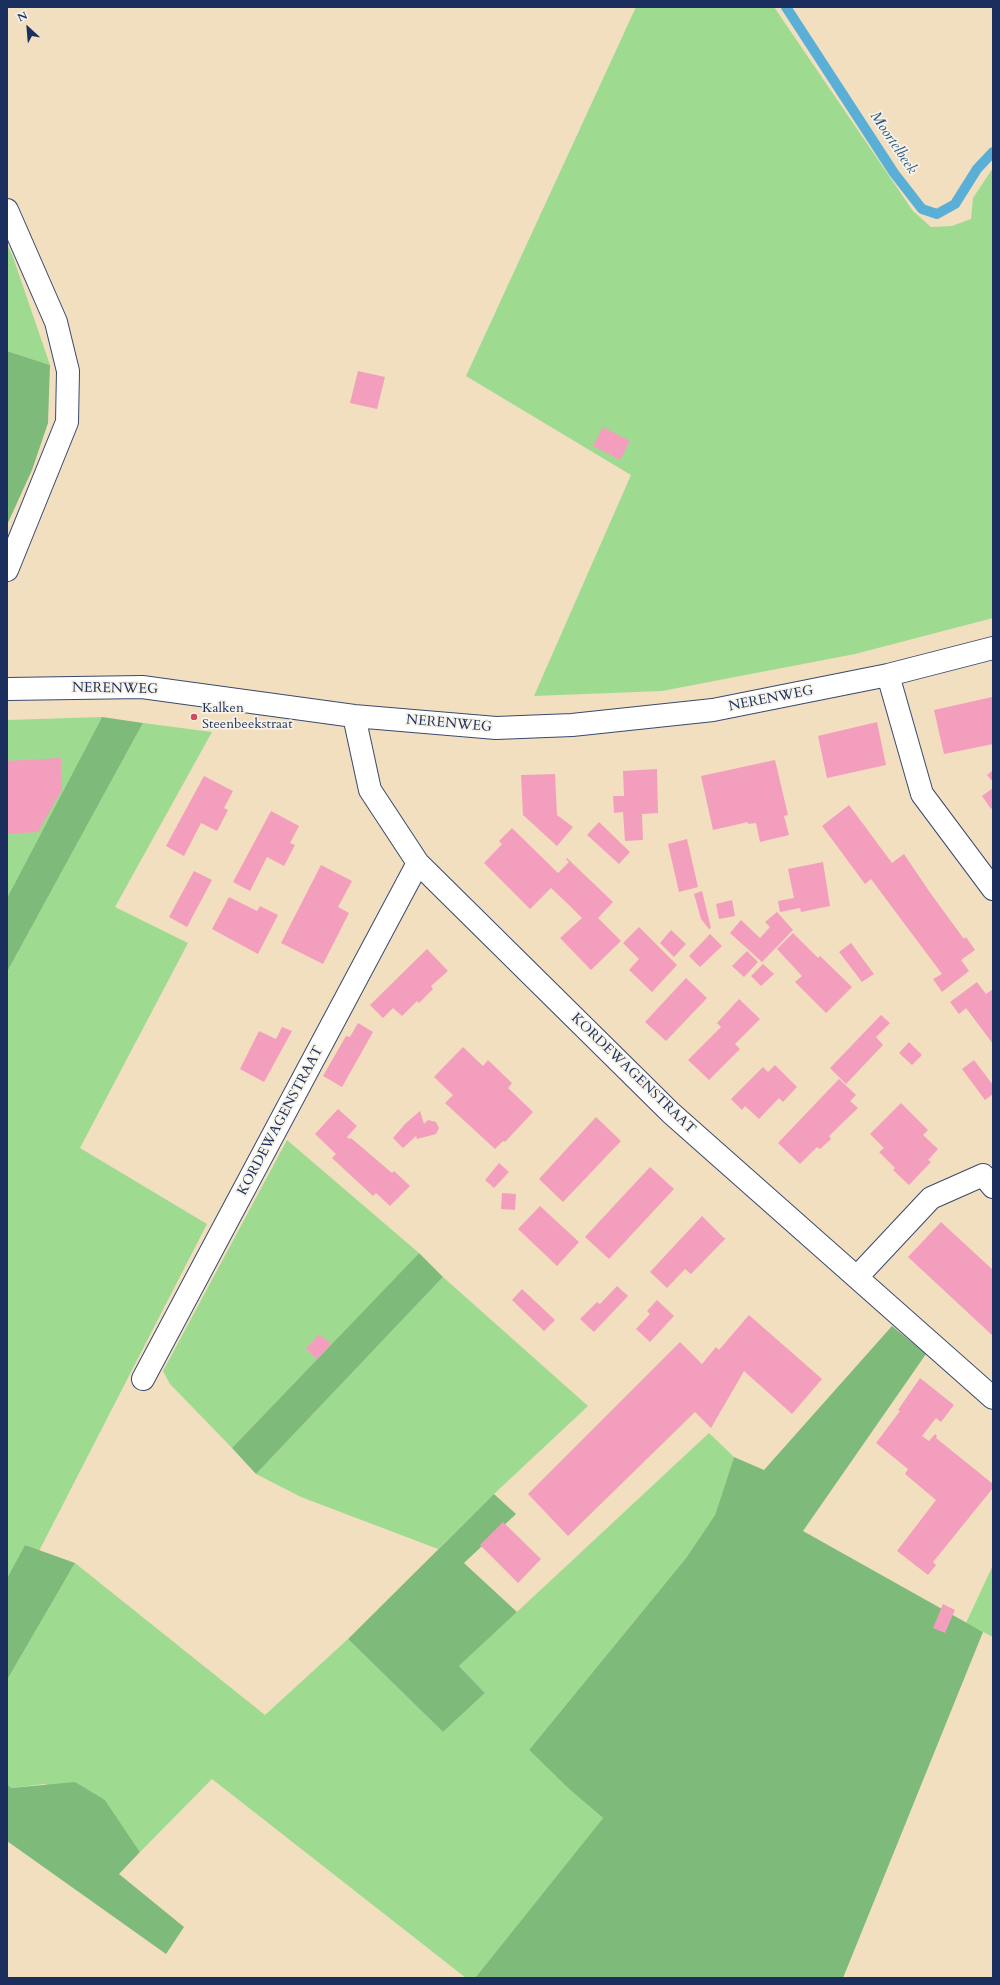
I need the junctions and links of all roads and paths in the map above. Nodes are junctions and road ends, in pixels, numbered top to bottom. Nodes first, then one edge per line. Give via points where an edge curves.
1 (7, 210) edge
2 (7, 570) edge
3 (993, 648) edge
4 (888, 675) junction
5 (7, 689) edge
6 (354, 716) junction
7 (418, 863) junction
8 (993, 889) edge
9 (993, 1187) edge
10 (857, 1278) junction
11 (143, 1379) dead end
12 (993, 1398) edge

1 - 2 street via 56,322 68,371 67,422
3 - 4 street, NERENWEG
4 - 6 street, NERENWEG via 712,710 572,725 496,728
4 - 8 street via 922,794
5 - 6 street, NERENWEG via 142,688
6 - 7 street, KORDEWAGENSTRAAT via 370,790
7 - 10 street, KORDEWAGENSTRAAT via 671,1113
7 - 11 street, KORDEWAGENSTRAAT
9 - 10 street via 983,1175 931,1198
10 - 12 street, KORDEWAGENSTRAAT

